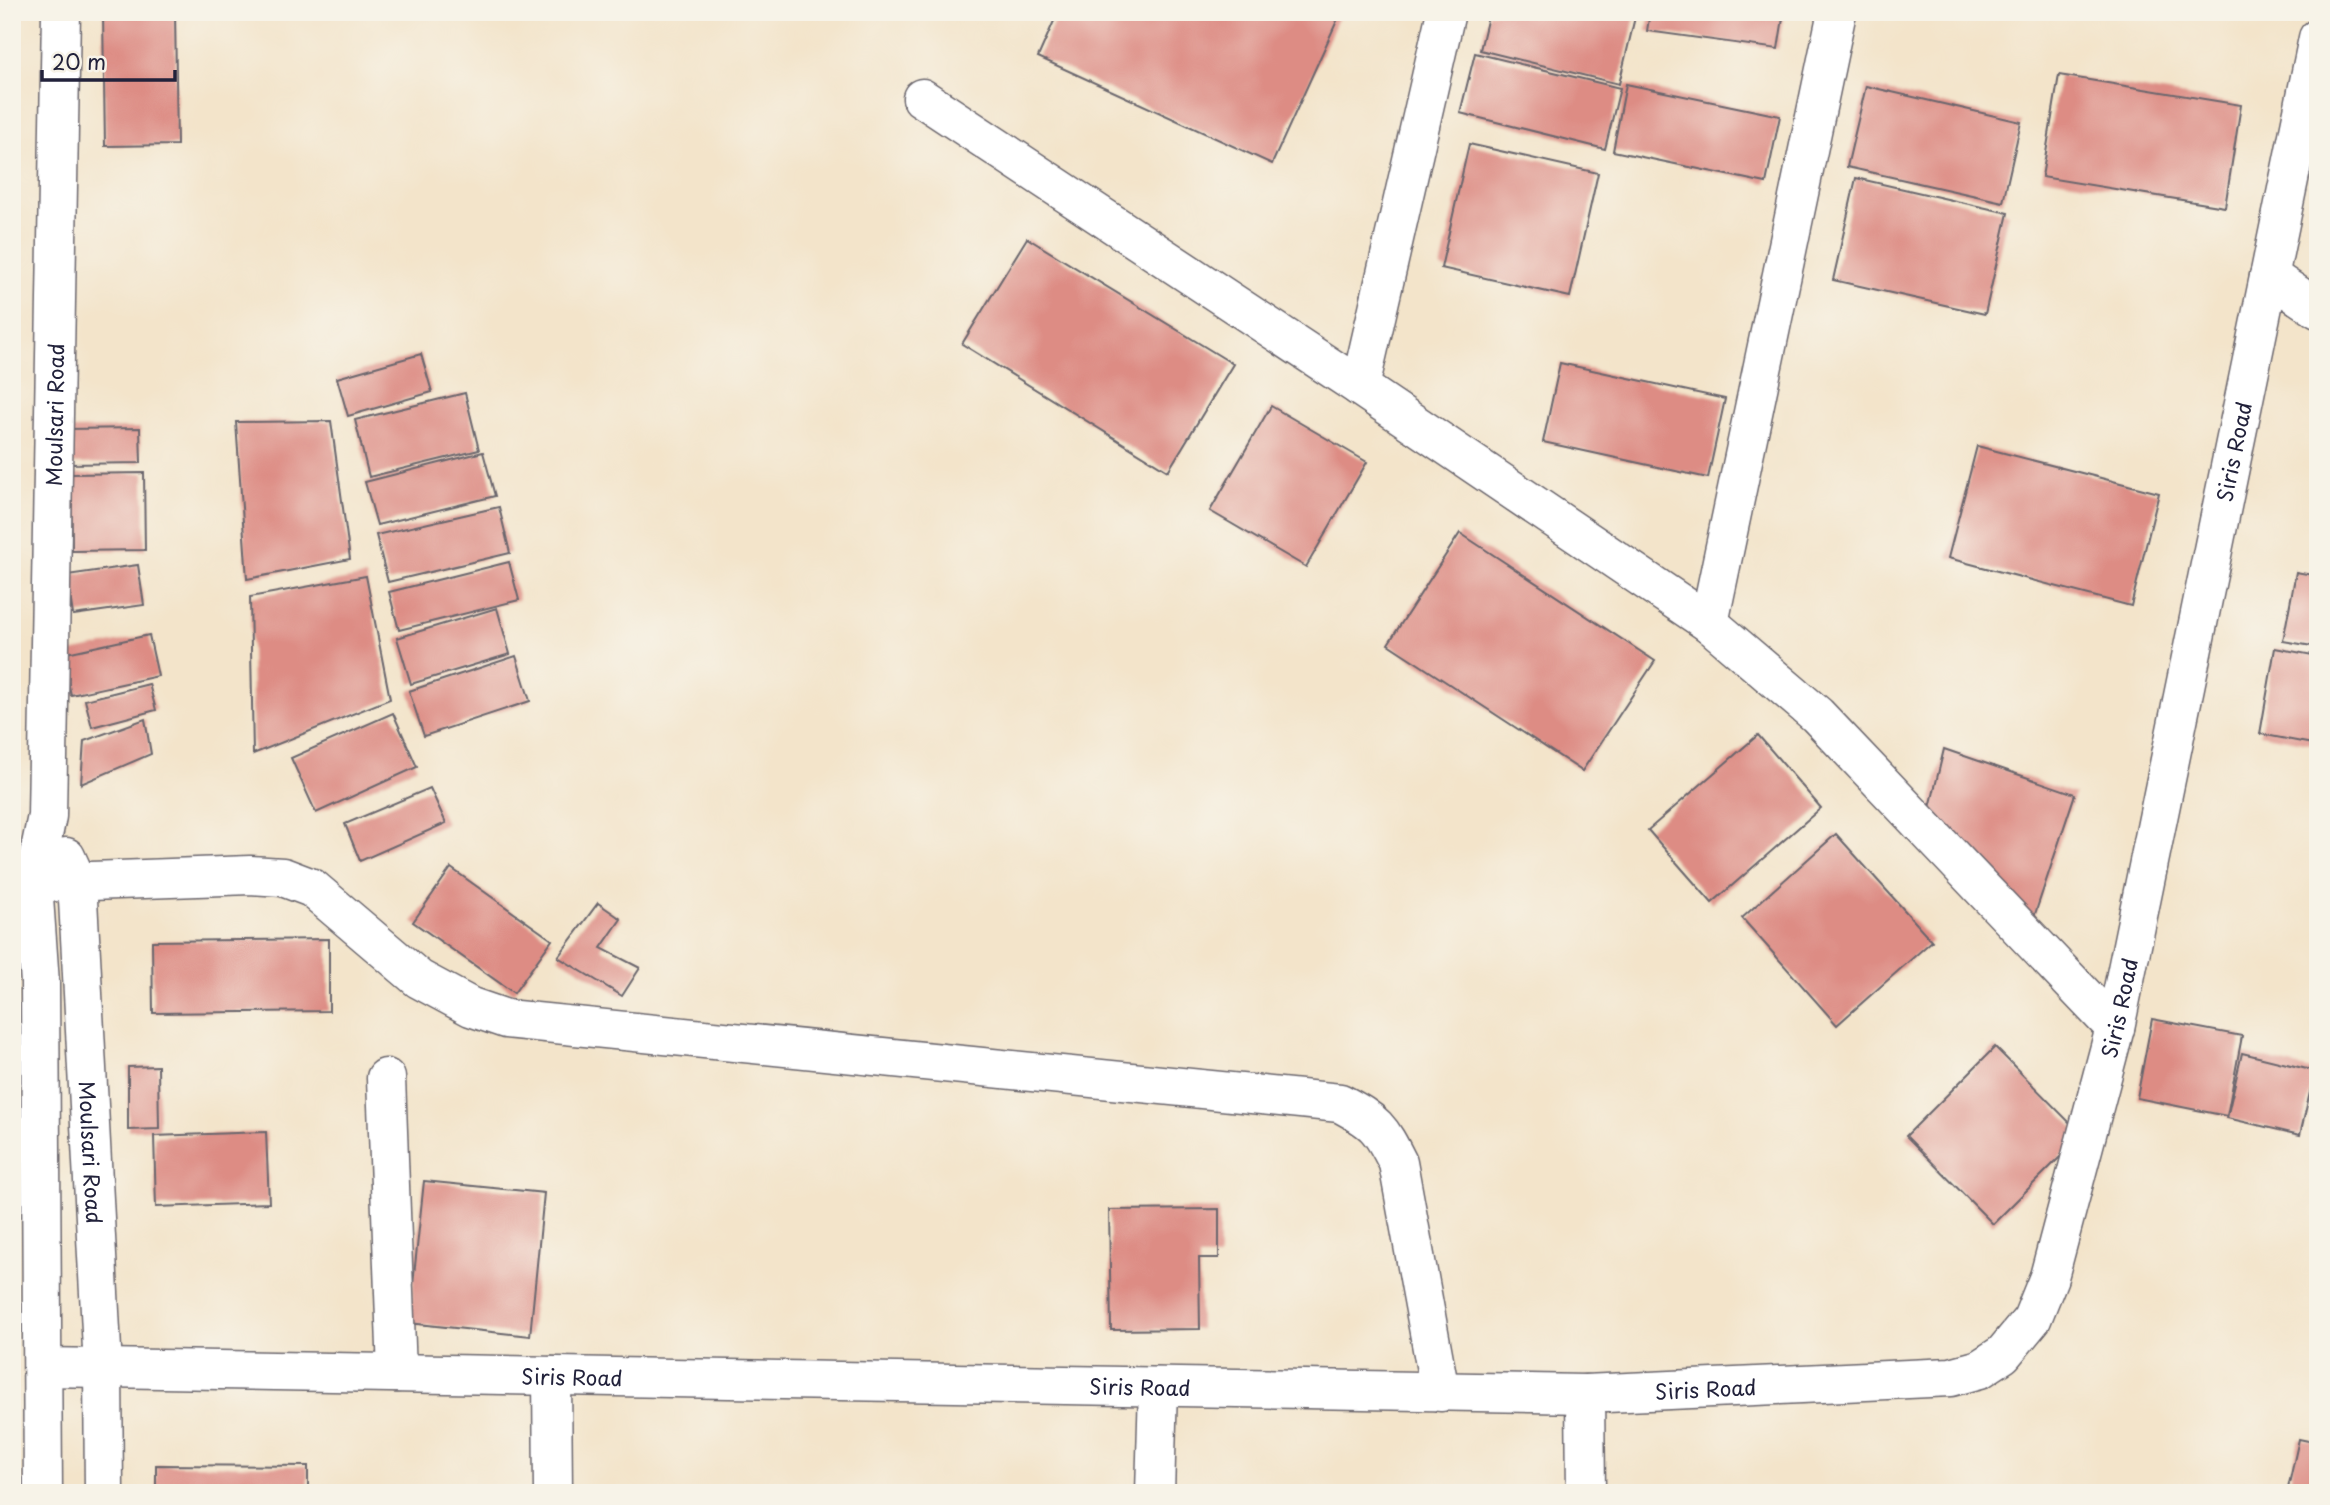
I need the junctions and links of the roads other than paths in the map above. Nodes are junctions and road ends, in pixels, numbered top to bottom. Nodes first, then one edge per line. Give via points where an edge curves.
1 (61, 12) edge
2 (1446, 12) edge
3 (1837, 12) edge
4 (2318, 38) edge
5 (922, 98) dead end
6 (2269, 276) junction
7 (2318, 309) edge
8 (1360, 387) junction
9 (1709, 623) junction
10 (47, 816) junction
11 (77, 881) junction
12 (23, 884) edge
13 (2115, 1028) junction
14 (386, 1078) dead end
15 (44, 1367) junction
16 (103, 1368) junction
17 (397, 1373) junction
18 (552, 1376) junction
19 (1158, 1387) junction
20 (1440, 1392) junction
21 (1585, 1394) junction
22 (43, 1493) edge
23 (104, 1493) edge
24 (553, 1493) edge
25 (1155, 1493) edge
26 (1586, 1493) edge

1 - 10 street, Moulsari Road
2 - 8 street
3 - 9 street
4 - 6 street, Siris Road
5 - 8 street
6 - 7 street
6 - 13 street, Siris Road
8 - 9 street
9 - 13 street via 1834,731
10 - 11 street, Moulsari Road
10 - 12 street, Moulsari Road
11 - 12 street
11 - 16 street, Moulsari Road
11 - 20 street via 250,875 296,881 312,888 419,979 471,1007 506,1019 1340,1103 1365,1116 1383,1133 1398,1163
12 - 15 street, Moulsari Road via 40,983
13 - 21 street, Siris Road via 2049,1277 2032,1318 2003,1354 1980,1369 1951,1377
14 - 17 street
15 - 16 street, Siris Road
15 - 22 street, Moulsari Road
16 - 17 street, Siris Road
16 - 23 street, Moulsari Road
17 - 18 street, Siris Road
18 - 19 street, Siris Road
18 - 24 street
19 - 20 street, Siris Road
19 - 25 street
20 - 21 street, Siris Road
21 - 26 street

